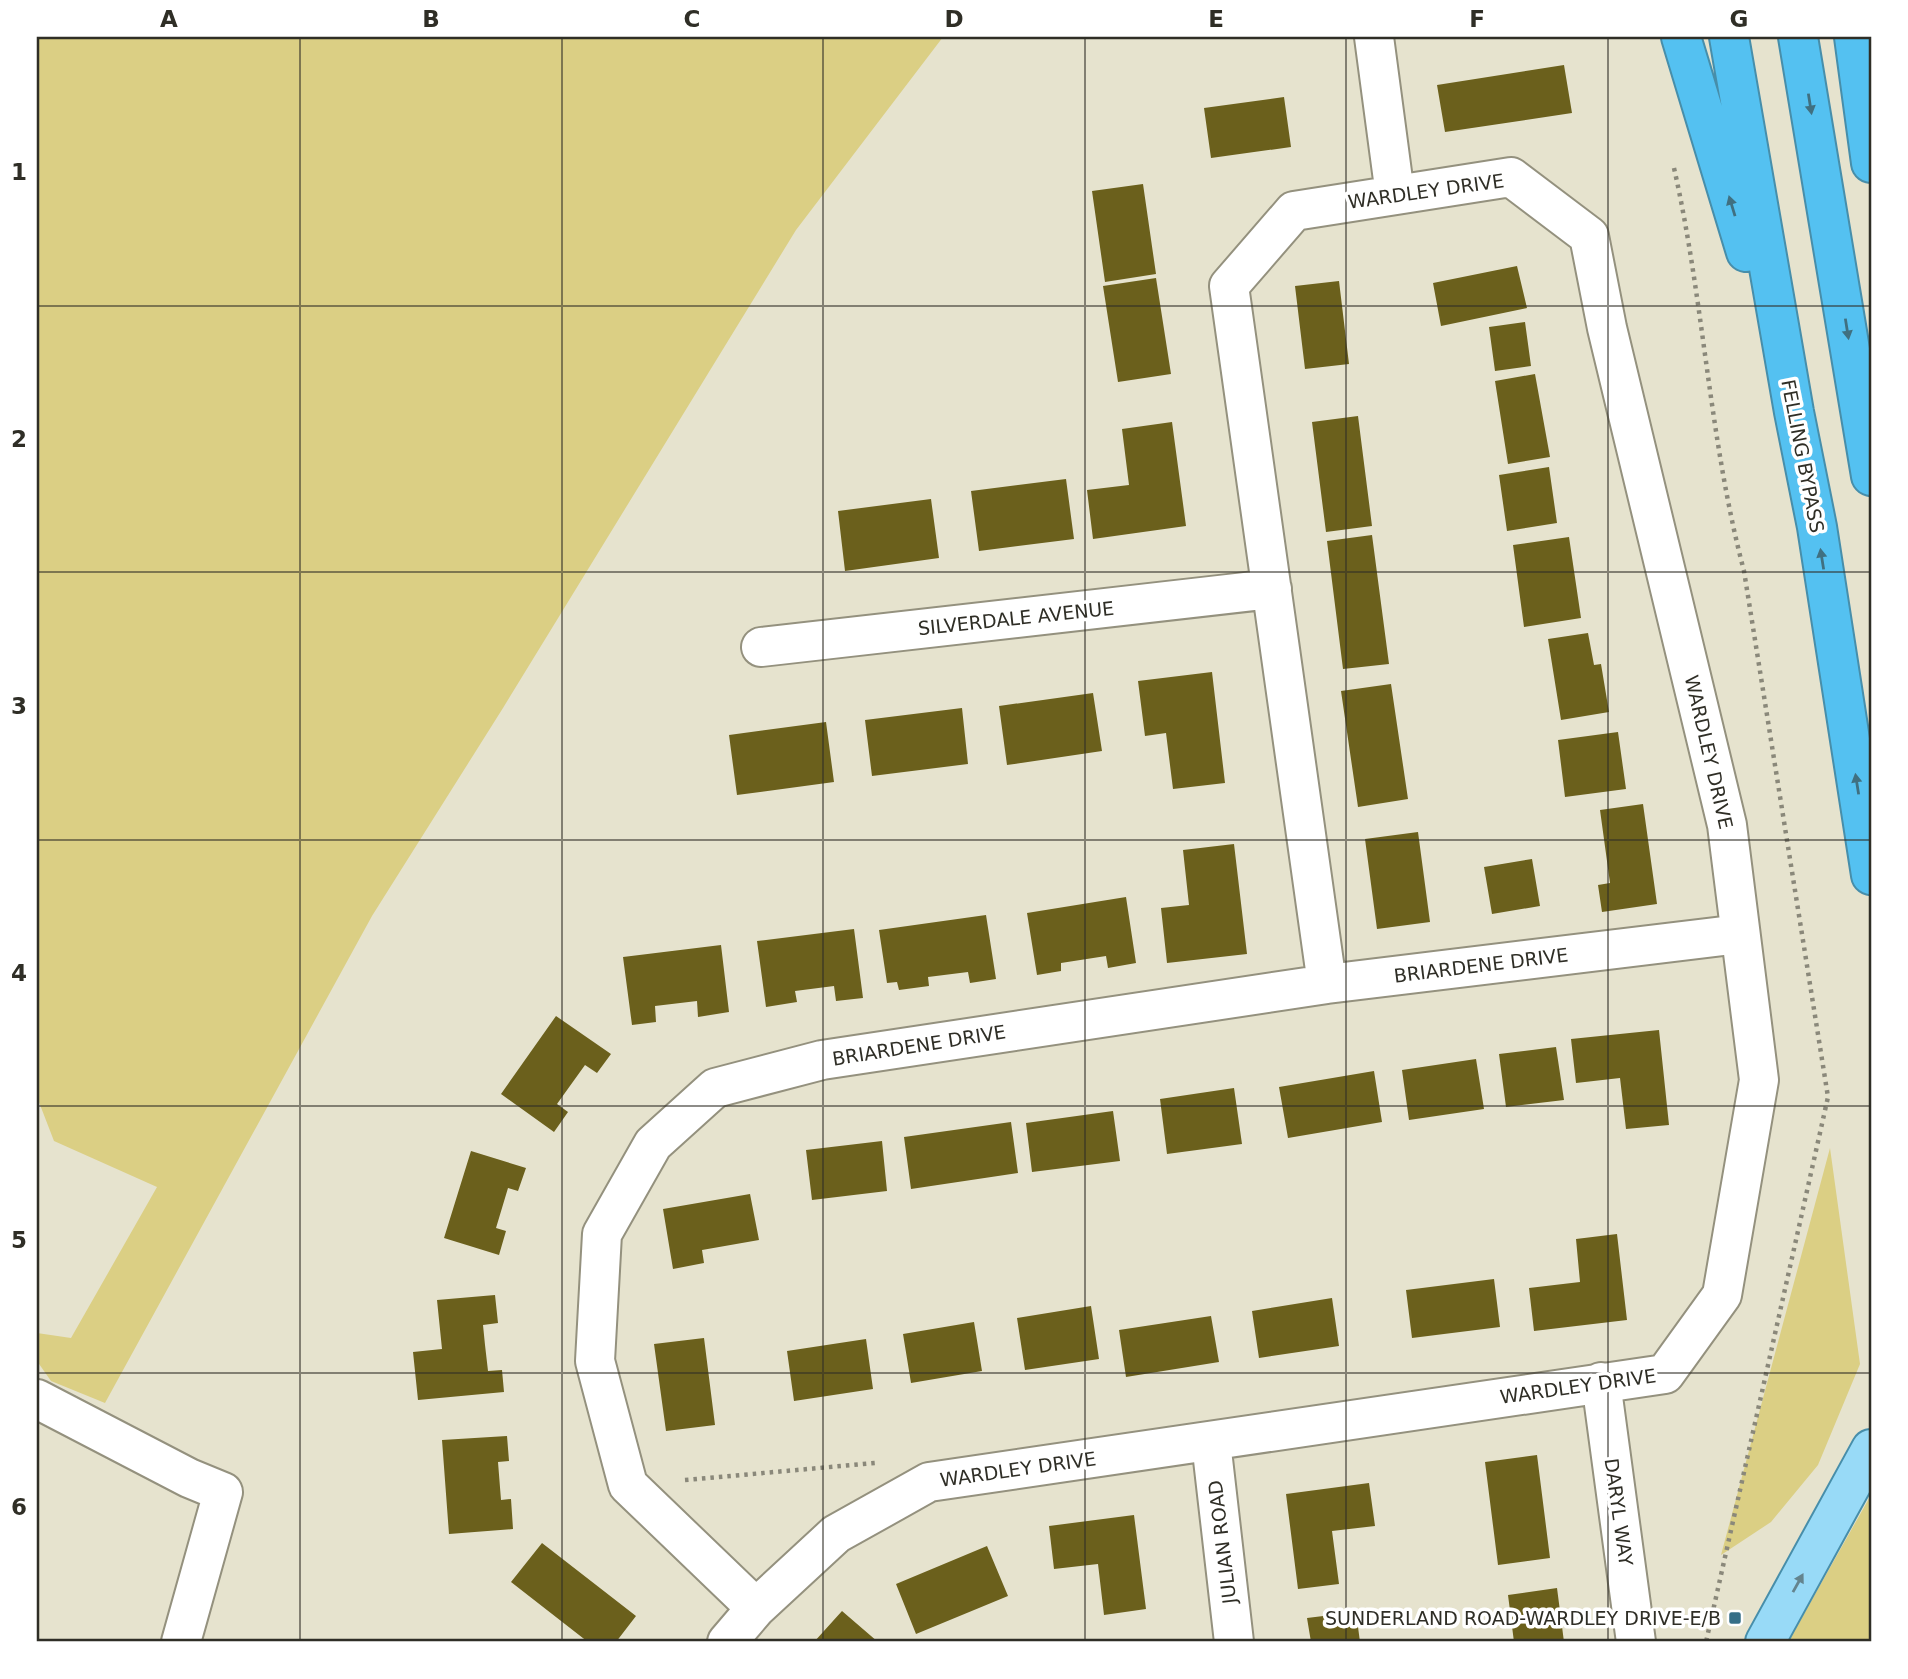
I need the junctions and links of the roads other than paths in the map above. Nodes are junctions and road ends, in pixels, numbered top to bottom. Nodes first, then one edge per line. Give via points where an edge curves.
1 (1374, 37) edge
2 (1681, 37) edge
3 (1729, 37) edge
4 (1798, 37) edge
5 (1854, 37) edge
6 (1870, 147) edge
7 (1395, 195) junction
8 (1794, 412) junction
9 (1871, 476) edge
10 (1272, 589) junction
11 (761, 647) dead end
12 (1871, 875) edge
13 (1740, 934) junction
14 (1327, 984) junction
15 (1601, 1382) junction
16 (37, 1399) edge
17 (1211, 1442) junction
18 (1871, 1449) edge
19 (756, 1608) junction
20 (181, 1642) edge
21 (727, 1642) edge
22 (1234, 1642) edge
23 (1636, 1642) edge
24 (1765, 1642) edge

1 - 7 street
8 -> 2 highway
3 - 8 highway, FELLING BYPASS
4 -> 9 highway
5 - 6 highway
7 - 10 street, WARDLEY DRIVE via 1294,211 1229,286
7 - 13 street, WARDLEY DRIVE via 1511,177 1589,236 1727,825
12 -> 8 highway, FELLING BYPASS via 1817,527
10 - 11 street, SILVERDALE AVENUE
10 - 14 street, WARDLEY DRIVE
13 - 14 street, BRIARDENE DRIVE
13 - 15 street, WARDLEY DRIVE via 1759,1080 1723,1295 1665,1374
14 - 19 street, BRIARDENE DRIVE via 822,1060 715,1088 653,1144 603,1234 595,1361 628,1485
15 - 17 street, WARDLEY DRIVE
15 - 23 street, DARYL WAY
16 - 20 street via 223,1492
17 - 19 street, WARDLEY DRIVE via 929,1482 836,1534
17 - 22 street, JULIAN ROAD
24 -> 18 main road
19 - 21 street, WARDLEY DRIVE

